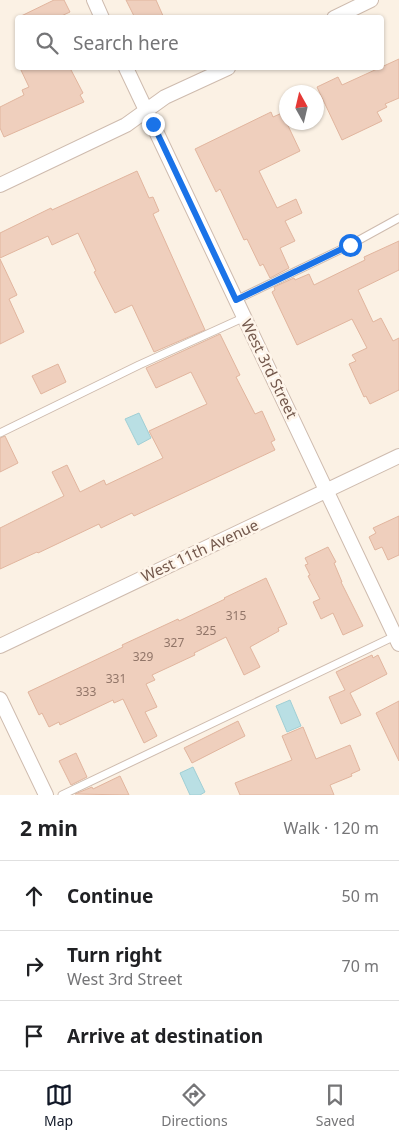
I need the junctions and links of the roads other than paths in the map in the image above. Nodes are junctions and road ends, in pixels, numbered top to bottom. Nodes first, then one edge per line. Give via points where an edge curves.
1 (94, 0) edge
2 (371, 0) edge
3 (101, 15) edge
4 (340, 15) edge
5 (127, 70) edge
6 (224, 70) edge
7 (147, 111) junction
8 (0, 186) edge
9 (399, 218) edge
10 (236, 300) junction
11 (245, 317) junction
12 (0, 433) edge
13 (399, 456) edge
14 (327, 490) junction
15 (397, 640) edge
16 (0, 646) edge
17 (0, 699) edge
18 (46, 795) edge
19 (62, 795) edge

1 - 3 street
2 - 4 street
5 - 7 street, West 3rd Street
6 - 7 street via 165,97
7 - 8 street via 126,125
7 - 10 street, West 3rd Street
9 - 10 lane
10 - 11 street, West 3rd Street
11 - 12 lane via 139,364
11 - 14 street, West 3rd Street
13 - 14 street, West 11th Avenue
14 - 15 street, West 3rd Street
14 - 16 street, West 11th Avenue
15 - 19 lane
17 - 18 street

